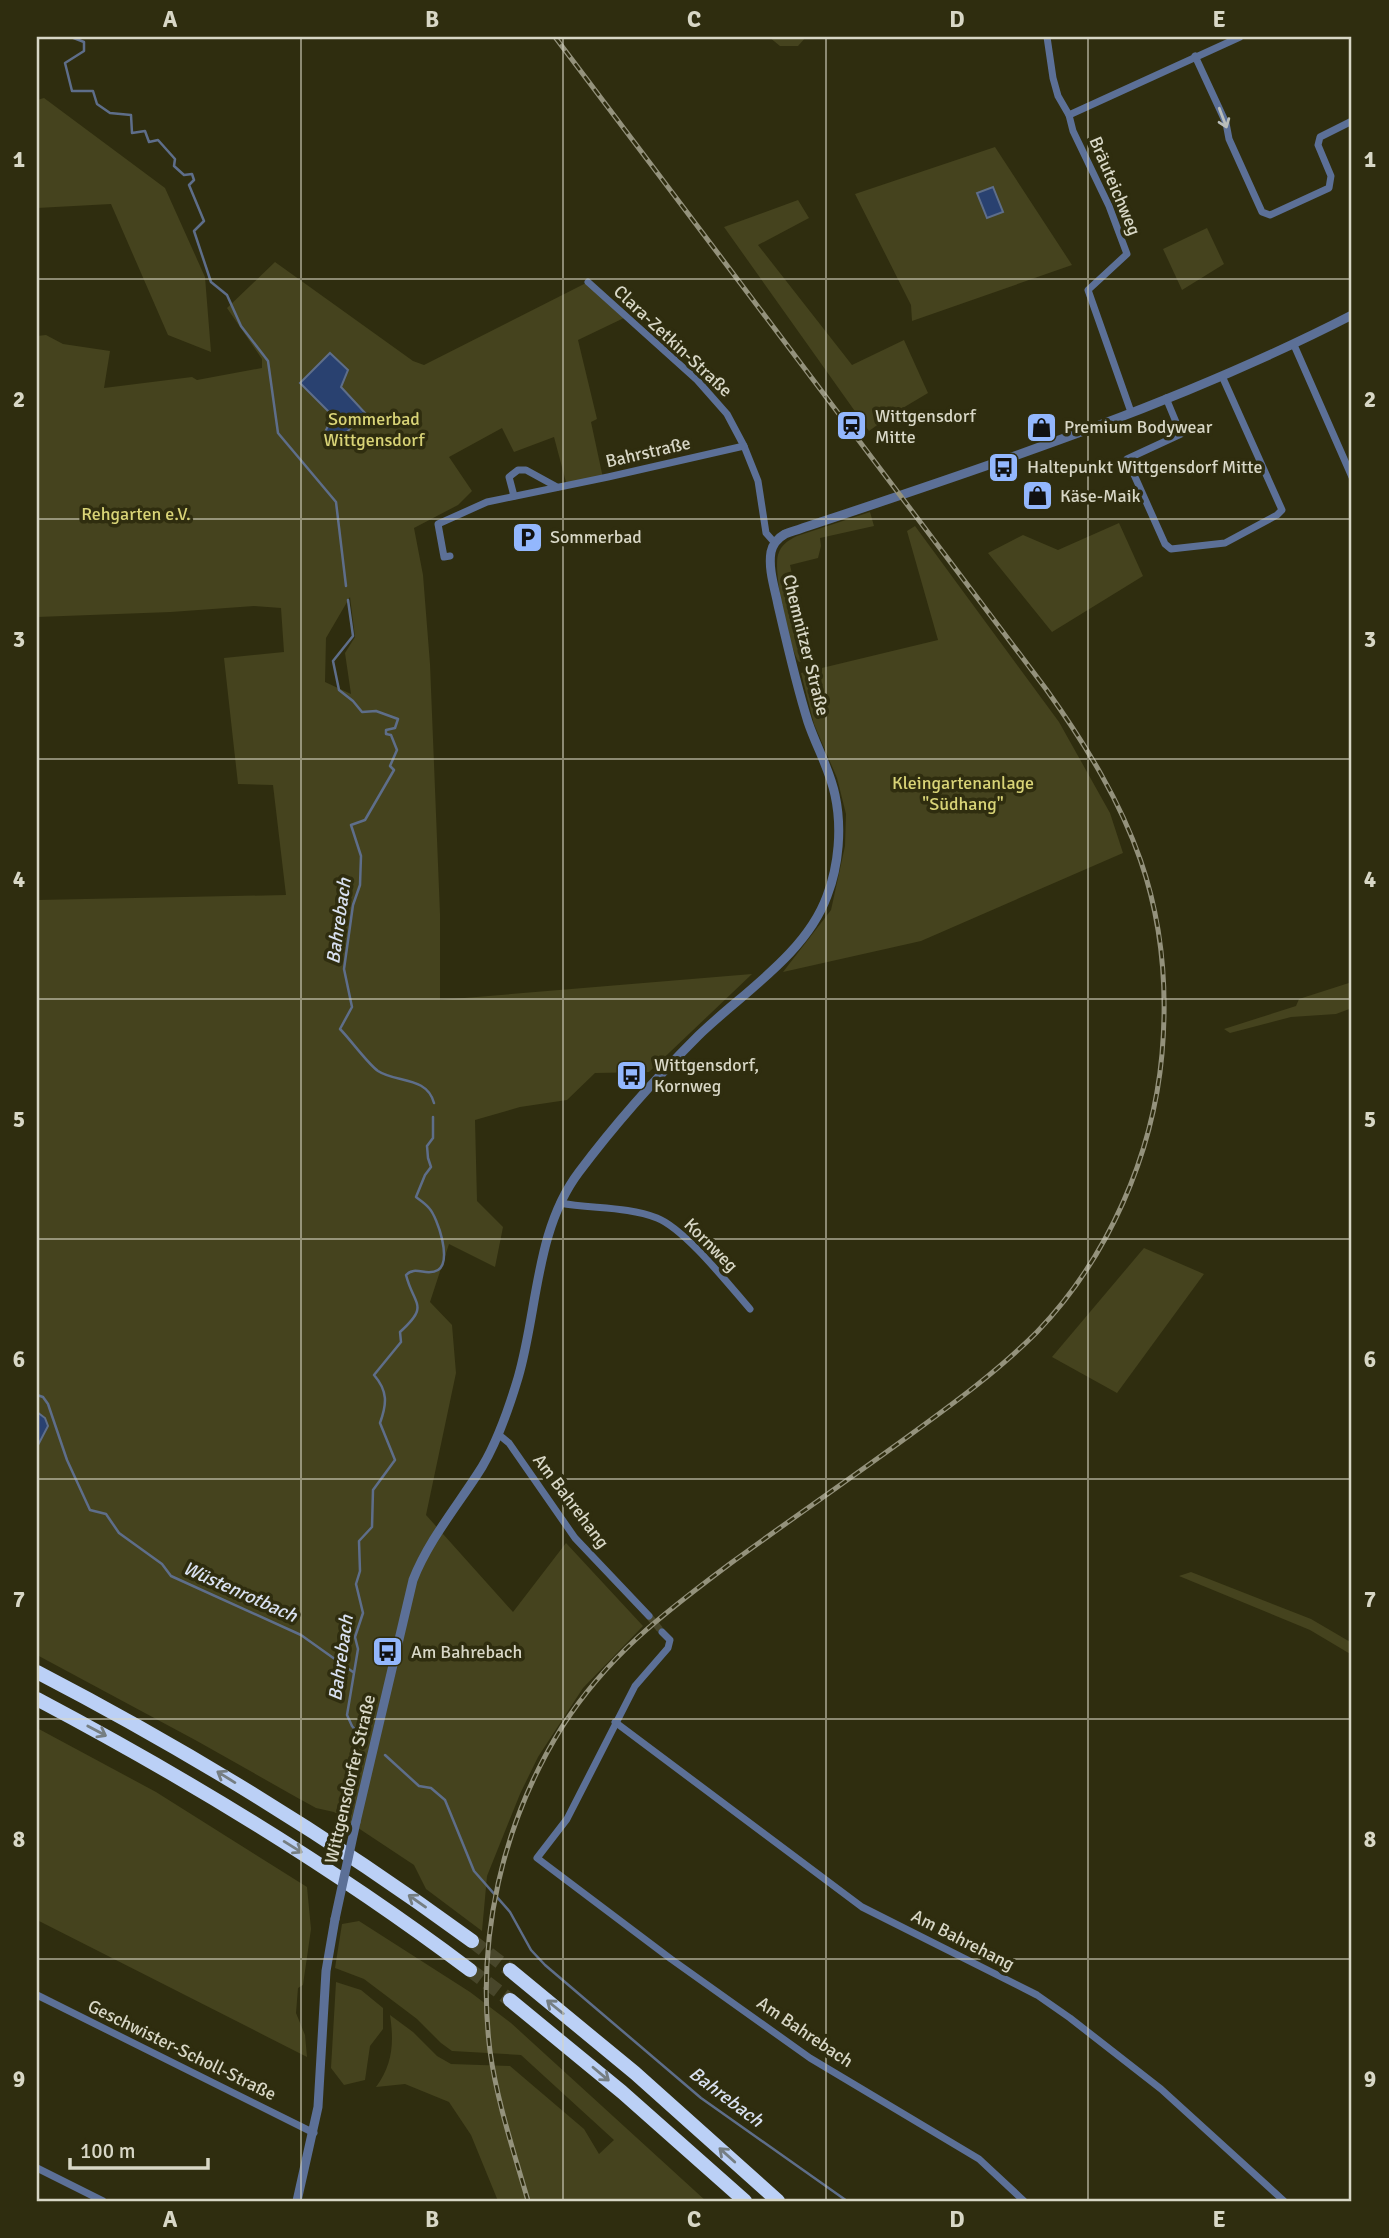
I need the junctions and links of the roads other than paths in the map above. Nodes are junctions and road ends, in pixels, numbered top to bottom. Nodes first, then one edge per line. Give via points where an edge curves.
1 (1047, 37) edge
2 (1240, 37) edge
3 (1195, 56) junction
4 (1069, 115) junction
5 (1352, 121) edge
6 (588, 282) dead end
7 (1352, 314) edge
8 (1294, 345) junction
9 (1223, 376) junction
10 (1166, 398) junction
11 (1131, 412) junction
12 (744, 446) junction
13 (1352, 477) edge
14 (558, 488) junction
15 (514, 496) junction
16 (774, 542) junction
17 (450, 556) dead end
18 (620, 1121) joint
19 (560, 1203) junction
20 (750, 1309) dead end
21 (498, 1434) junction
22 (649, 1616) tunnel mouth
23 (662, 1632) dead end
24 (37, 1672) edge
25 (37, 1699) edge
26 (615, 1723) junction
27 (472, 1941) tunnel mouth
28 (470, 1970) tunnel mouth
29 (510, 1970) tunnel mouth
30 (37, 1995) edge
31 (510, 2000) tunnel mouth
32 (314, 2133) junction
33 (37, 2168) edge
34 (103, 2201) edge
35 (297, 2201) edge
36 (745, 2201) edge
37 (778, 2201) edge
38 (1024, 2201) edge
39 (1284, 2201) edge

1 - 4 street, Bräuteichweg via 1058,96
2 - 3 street
3 - 4 street
3 -> 5 street via 1262,212 1270,215 1329,188 1331,176 1318,145 1320,137
4 - 11 street, Bräuteichweg via 1126,254 1088,290
6 - 12 street, Clara-Zetkin-Straße via 697,380 727,414
7 - 8 street
8 - 9 street
8 - 13 street
9 - 10 street
9 - 10 street via 1282,510 1224,543 1171,549 1165,544 1127,459 1181,433
10 - 11 street
11 - 16 street via 785,534
12 - 14 street, Bahrstraße
12 - 16 street, Clara-Zetkin-Straße via 758,481 766,533
14 - 15 street, Bahrstraße
14 - 15 street via 526,470 517,470 509,477
15 - 17 street, Bahrstraße via 487,502 438,524 444,557
16 - 18 street, Chemnitzer Straße via 771,564 782,623 807,719 835,792 835,863 829,892 810,930 698,1036
18 - 19 street, Wittgensdorfer Straße
19 - 20 street, Kornweg via 658,1218 691,1243
19 - 21 street, Wittgensdorfer Straße via 549,1233 520,1370
21 - 22 street, Am Bahrehang via 575,1538
21 - 32 street, Wittgensdorfer Straße, bridge via 413,1580 335,1919 326,1971
23 - 26 street via 670,1640 668,1647 635,1686
27 -> 24 highway via 365,1865 216,1771
25 -> 28 highway via 140,1754 291,1845
26 - 38 street, Am Bahrebach via 567,1819 537,1858 810,2057 979,2158
26 - 39 street, Am Bahrehang via 862,1907 1037,1995 1070,2018 1161,2089
37 -> 29 highway via 635,2073
30 - 32 street, Geschwister-Scholl-Straße
31 -> 36 highway
32 - 35 street, Wittgensdorfer Straße
33 - 34 street

